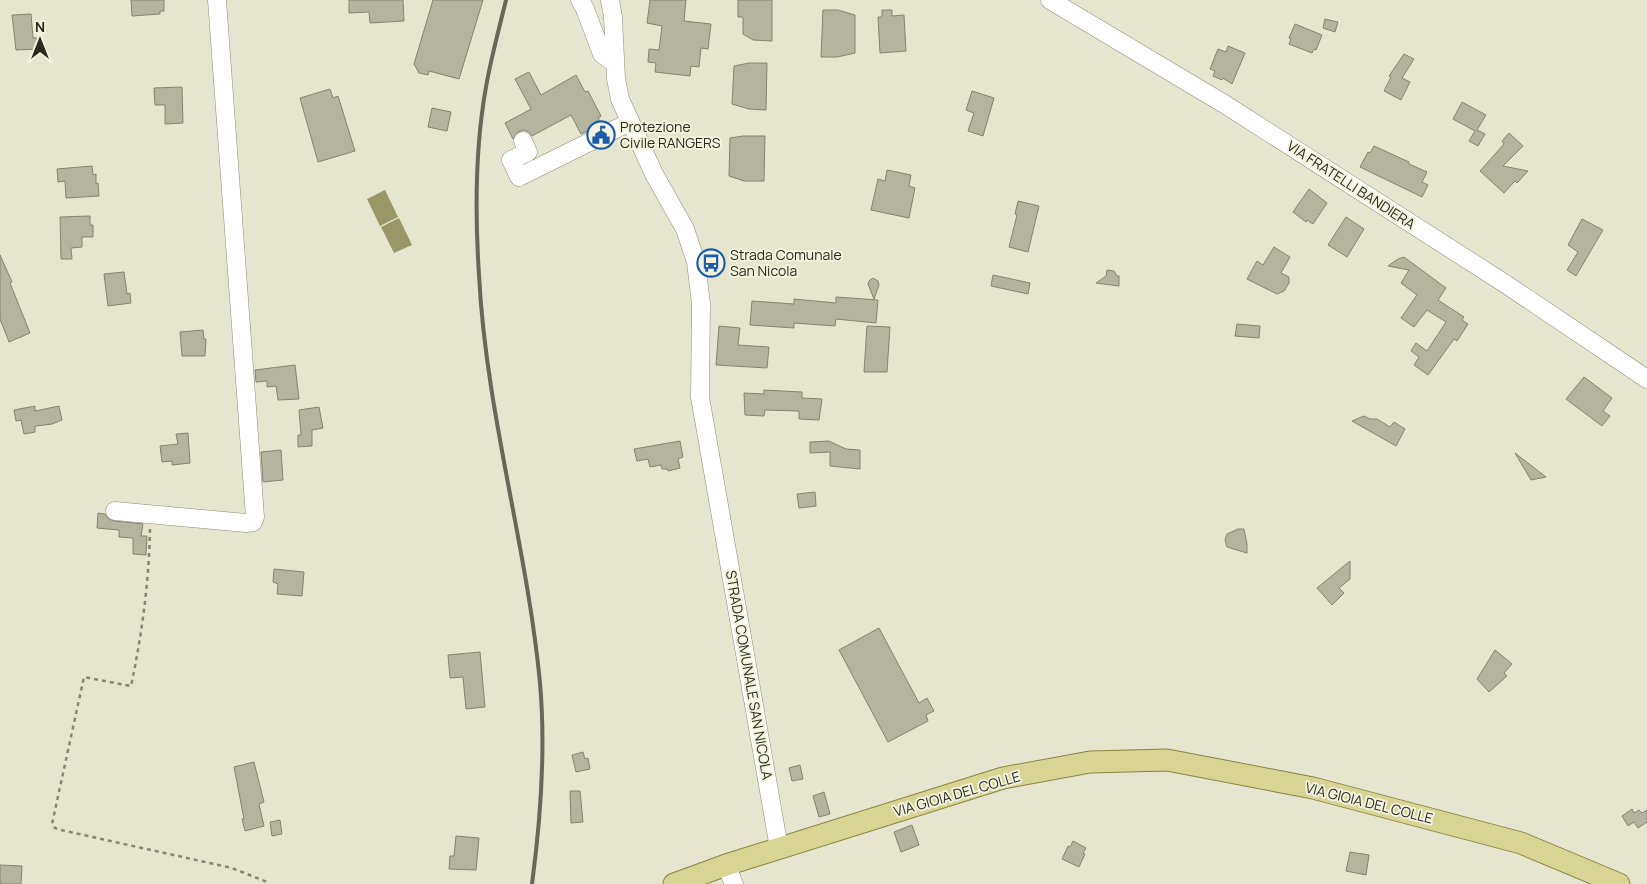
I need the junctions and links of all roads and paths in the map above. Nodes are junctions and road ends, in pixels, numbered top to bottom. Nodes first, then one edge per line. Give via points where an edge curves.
1 (217, 0) edge
2 (580, 0) edge
3 (619, 0) edge
4 (1050, 0) edge
5 (612, 8) edge
6 (614, 63) junction
7 (630, 122) junction
8 (522, 140) dead end
9 (1647, 379) edge
10 (114, 511) dead end
11 (151, 515) junction
12 (779, 848) junction
13 (726, 865) junction
14 (268, 884) edge
15 (674, 884) edge
16 (734, 884) edge
17 (1619, 884) edge

1 - 11 street via 255,517 253,522 246,524
2 - 6 street via 602,54
3 - 5 street, STRADA COMUNALE SAN NICOLA
4 - 9 street, VIA FRATELLI BANDIERA via 1226,105
5 - 6 street, STRADA COMUNALE SAN NICOLA
6 - 7 street, STRADA COMUNALE SAN NICOLA via 620,99
7 - 8 street via 519,177 511,160 528,152
7 - 12 street, STRADA COMUNALE SAN NICOLA via 684,229 696,262 701,304 700,397
10 - 11 street
11 - 14 path via 150,561 142,630 131,686 84,677 52,824 61,830 232,868
12 - 13 main road, VIA GIOIA DEL COLLE
12 - 17 main road, VIA GIOIA DEL COLLE via 1003,778 1090,762 1167,760 1313,788 1521,843
13 - 15 main road, VIA GIOIA DEL COLLE
13 - 16 street

